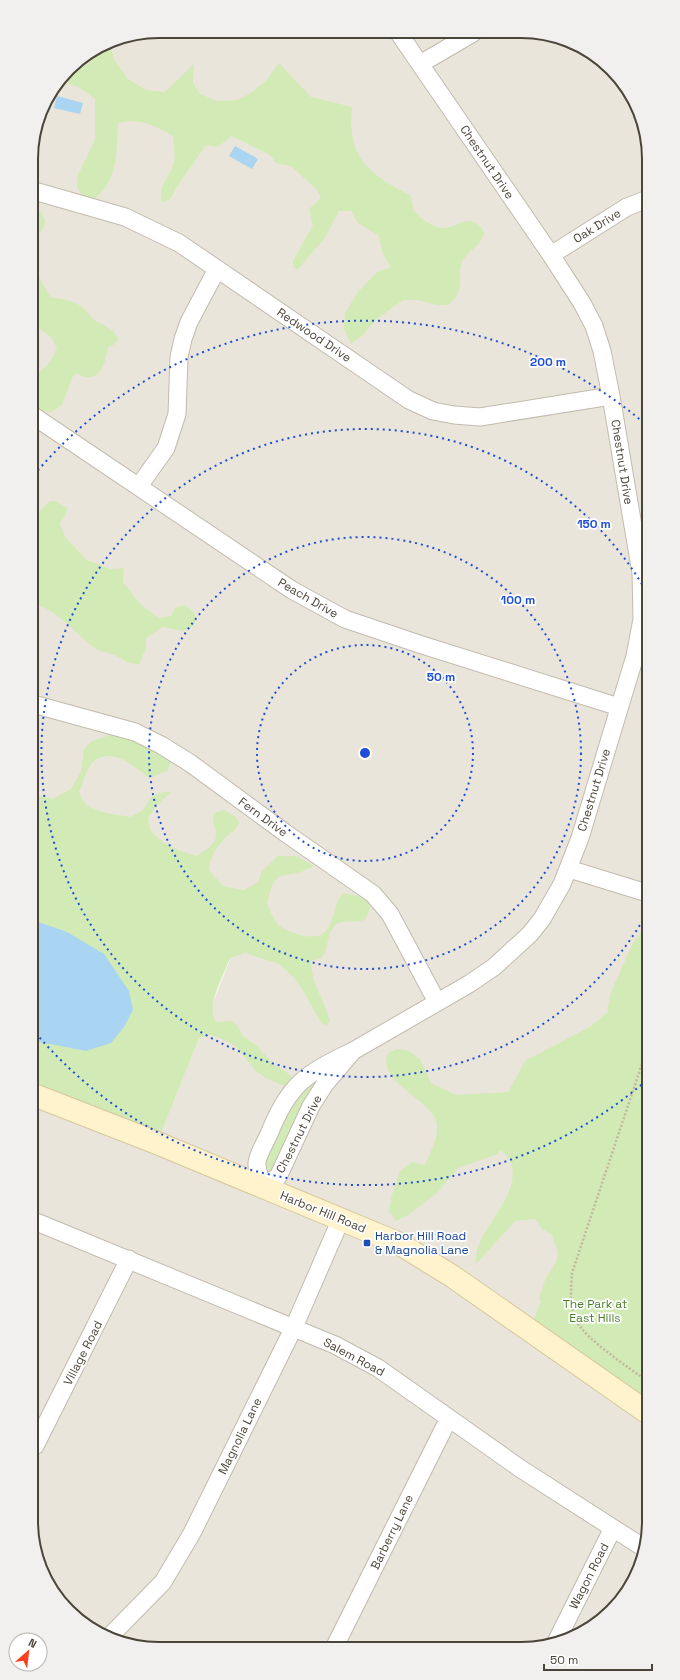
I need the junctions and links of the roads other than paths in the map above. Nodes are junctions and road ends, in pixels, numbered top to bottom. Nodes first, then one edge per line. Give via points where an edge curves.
1 (402, 38) edge
2 (464, 38) edge
3 (420, 64) junction
4 (38, 192) edge
5 (642, 201) edge
6 (551, 255) junction
7 (217, 270) junction
8 (611, 396) junction
9 (38, 419) edge
10 (139, 486) junction
11 (639, 525) edge
12 (38, 705) edge
13 (619, 707) junction
14 (569, 869) junction
15 (642, 891) edge
16 (437, 1002) junction
17 (352, 1051) junction
18 (38, 1097) edge
19 (261, 1186) junction
20 (341, 1219) junction
21 (38, 1224) edge
22 (129, 1259) junction
23 (294, 1327) junction
24 (642, 1409) edge
25 (449, 1418) junction
26 (38, 1440) edge
27 (613, 1528) junction
28 (639, 1545) edge
29 (114, 1633) edge
30 (559, 1636) edge
31 (337, 1642) edge

1 - 3 street, Chestnut Drive
2 - 3 street
3 - 6 street, Chestnut Drive
4 - 7 street, Redwood Drive via 125,217 179,243
5 - 6 street, Oak Drive via 627,207
6 - 8 street, Chestnut Drive via 594,326
7 - 8 street, Redwood Drive via 409,400 433,411 480,417
7 - 10 street via 189,322 183,339 179,357 177,414 166,448
8 - 11 street, Chestnut Drive
9 - 10 street, Peach Drive
10 - 13 street, Peach Drive via 292,590 345,619
11 - 13 street, Chestnut Drive via 642,619 635,656
12 - 16 street, Fern Drive via 135,732 161,745 367,890 390,914
13 - 14 street, Chestnut Drive
14 - 15 street
14 - 16 street, Chestnut Drive via 542,919 530,934 494,967
16 - 17 street, Chestnut Drive
17 - 19 street, Chestnut Drive via 324,1084 310,1106 278,1178
17 - 19 street, Chestnut Drive via 312,1072 294,1087 284,1100 257,1164
18 - 19 street, Harbor Hill Road
19 - 20 street, Harbor Hill Road
20 - 23 street, Magnolia Lane
20 - 24 street, Harbor Hill Road via 385,1237 429,1260
21 - 22 street, Salem Road
22 - 23 street, Salem Road
22 - 26 street, Village Road
23 - 25 street, Salem Road via 367,1362
23 - 29 street, Magnolia Lane via 192,1533 169,1574 155,1592
25 - 27 street, Salem Road via 521,1469
25 - 31 street, Barberry Lane
27 - 28 street, Salem Road
27 - 30 street, Wagon Road

